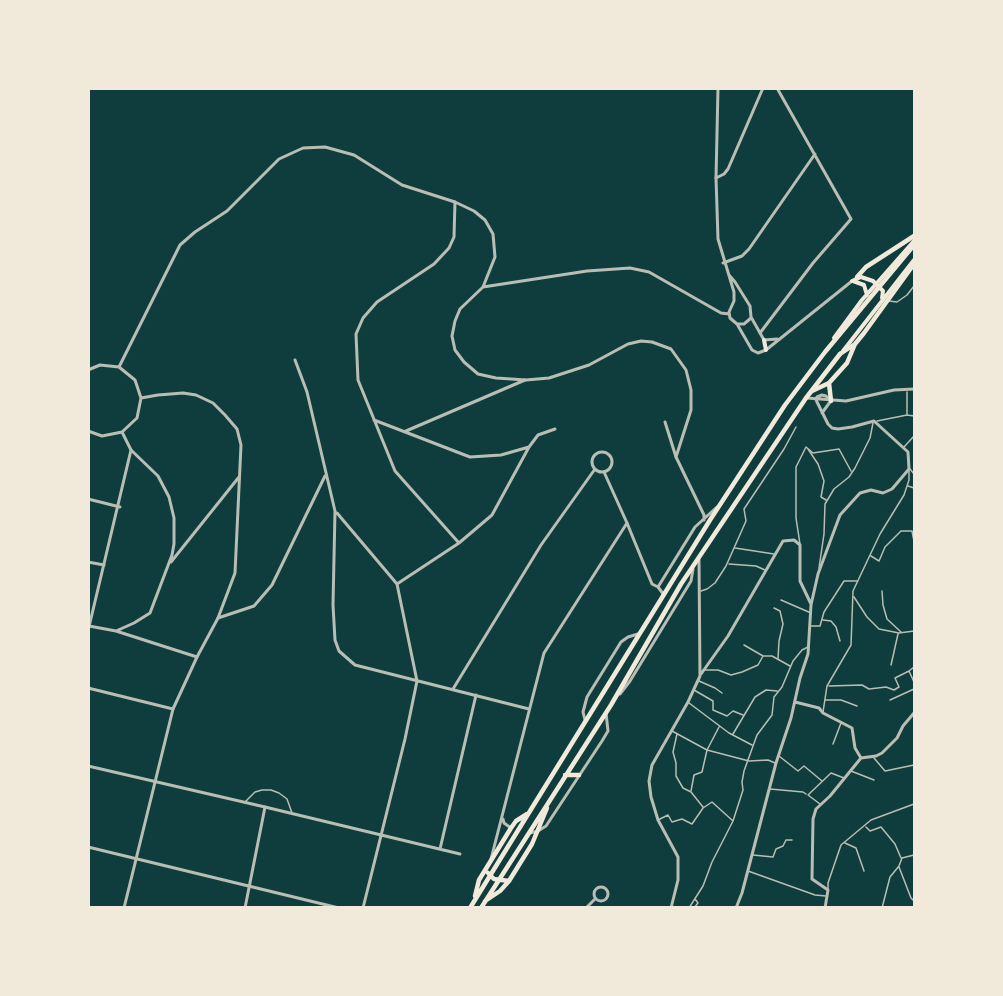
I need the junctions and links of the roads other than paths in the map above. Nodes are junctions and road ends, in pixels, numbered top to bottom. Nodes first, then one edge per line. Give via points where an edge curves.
1 (718, 88) edge
2 (763, 88) edge
3 (777, 88) edge
4 (814, 154) junction
5 (716, 178) junction
6 (455, 202) junction
7 (915, 236) edge
8 (915, 243) edge
9 (915, 262) edge
10 (723, 263) junction
11 (728, 274) junction
12 (854, 279) junction
13 (878, 285) junction
14 (915, 286) edge
15 (483, 287) junction
16 (910, 292) junction
17 (867, 295) junction
18 (915, 295) edge
19 (888, 301) junction
20 (881, 303) junction
21 (733, 304) junction
22 (747, 304) junction
23 (729, 314) junction
24 (751, 317) junction
25 (737, 324) junction
26 (849, 330) junction
27 (760, 333) junction
28 (779, 338) junction
29 (764, 340) junction
30 (855, 344) junction
31 (765, 350) junction
32 (840, 354) junction
33 (295, 360) dead end
34 (119, 368) junction
35 (89, 369) edge
36 (526, 380) junction
37 (829, 383) junction
38 (907, 389) junction
39 (915, 389) edge
40 (812, 391) junction
41 (141, 398) junction
42 (806, 398) junction
43 (816, 400) junction
44 (831, 401) junction
45 (822, 413) junction
46 (907, 415) junction
47 (915, 416) edge
48 (374, 420) junction
49 (874, 421) junction
50 (665, 422) dead end
51 (796, 427) dead end
52 (555, 429) dead end
53 (88, 431) edge
54 (406, 431) junction
55 (122, 432) junction
56 (915, 436) edge
57 (529, 447) junction
58 (806, 447) junction
59 (903, 448) junction
60 (132, 450) junction
61 (676, 457) junction
62 (595, 469) junction
63 (909, 469) junction
64 (604, 472) junction
65 (852, 472) junction
66 (915, 474) edge
67 (326, 475) junction
68 (239, 477) junction
69 (908, 486) junction
70 (915, 488) edge
71 (88, 499) edge
72 (827, 500) junction
73 (722, 503) junction
74 (120, 507) junction
75 (335, 511) junction
76 (702, 511) junction
77 (711, 513) junction
78 (704, 520) junction
79 (627, 523) junction
80 (915, 541) edge
81 (459, 543) junction
82 (800, 545) junction
83 (734, 548) junction
84 (775, 554) junction
85 (870, 556) junction
86 (88, 562) edge
87 (697, 563) junction
88 (727, 564) junction
89 (104, 566) junction
90 (168, 566) junction
91 (766, 570) junction
92 (818, 574) junction
93 (858, 581) junction
94 (397, 584) junction
95 (658, 587) junction
96 (700, 591) junction
97 (882, 591) dead end
98 (664, 595) junction
99 (853, 596) junction
100 (781, 600) dead end
101 (811, 606) junction
102 (774, 608) dead end
103 (811, 613) junction
104 (218, 618) junction
105 (822, 620) junction
106 (89, 626) edge
107 (810, 626) junction
108 (88, 631) edge
109 (116, 631) junction
110 (915, 632) edge
111 (900, 633) junction
112 (639, 634) junction
113 (840, 641) dead end
114 (744, 645) dead end
115 (808, 647) junction
116 (763, 656) junction
117 (197, 657) junction
118 (778, 659) junction
119 (891, 665) dead end
120 (790, 667) junction
121 (915, 667) edge
122 (704, 670) junction
123 (909, 671) junction
124 (700, 676) junction
125 (417, 681) junction
126 (698, 681) junction
127 (915, 682) edge
128 (827, 686) junction
129 (88, 688) edge
130 (453, 689) junction
131 (915, 689) edge
132 (694, 690) junction
133 (778, 691) junction
134 (722, 693) dead end
135 (476, 695) junction
136 (825, 700) junction
137 (890, 700) dead end
138 (688, 702) junction
139 (795, 702) junction
140 (857, 706) dead end
141 (529, 709) junction
142 (173, 710) junction
143 (606, 713) junction
144 (823, 713) junction
145 (915, 713) edge
146 (744, 715) junction
147 (585, 722) junction
148 (841, 722) junction
149 (720, 726) junction
150 (670, 731) junction
151 (677, 734) junction
152 (732, 735) junction
153 (832, 744) dead end
154 (753, 745) junction
155 (707, 750) junction
156 (778, 755) junction
157 (873, 757) junction
158 (861, 758) junction
159 (748, 761) junction
160 (776, 763) junction
161 (915, 765) edge
162 (88, 766) edge
163 (850, 771) junction
164 (565, 775) junction
165 (579, 775) junction
166 (844, 779) junction
167 (874, 780) dead end
168 (823, 781) junction
169 (154, 782) junction
170 (769, 789) junction
171 (691, 792) junction
172 (808, 795) junction
173 (551, 797) junction
174 (244, 802) junction
175 (821, 804) junction
176 (915, 804) edge
177 (265, 807) junction
178 (703, 808) junction
179 (529, 812) junction
180 (293, 814) junction
181 (503, 816) junction
182 (658, 820) junction
183 (734, 821) junction
184 (864, 825) junction
185 (511, 828) junction
186 (519, 828) junction
187 (537, 831) junction
188 (528, 833) junction
189 (382, 836) junction
190 (792, 840) dead end
191 (844, 842) junction
192 (532, 844) junction
193 (88, 847) edge
194 (440, 849) junction
195 (460, 854) dead end
196 (752, 854) junction
197 (915, 855) edge
198 (136, 858) junction
199 (902, 858) junction
200 (489, 864) junction
201 (899, 866) junction
202 (748, 871) junction
203 (864, 871) dead end
204 (489, 874) junction
205 (498, 880) junction
206 (509, 881) junction
207 (250, 885) junction
208 (828, 890) junction
209 (827, 896) junction
210 (694, 898) junction
211 (595, 899) junction
212 (915, 901) edge
213 (472, 905) edge
214 (482, 905) edge
215 (672, 907) edge
216 (124, 908) edge
217 (245, 908) edge
218 (339, 908) edge
219 (363, 908) edge
220 (586, 908) edge
221 (689, 908) edge
222 (694, 908) edge
223 (736, 908) edge
224 (825, 908) edge
225 (882, 908) edge

1 - 5 street
2 - 5 street via 728,169
3 - 4 street
4 - 10 street via 749,249
4 - 27 street via 851,219
5 - 10 street via 718,239
6 - 15 street via 485,220 493,234 495,257
6 - 34 street via 402,185 354,155 325,147 303,147 292,152 279,159 227,211 180,245
6 - 48 street via 454,237 449,248 434,264 377,302 356,334 358,380
7 - 12 main road
8 - 13 main road
9 - 19 main road
9 - 20 main road
10 - 11 street
11 - 21 street
11 - 22 street
12 - 13 main road via 866,278
12 - 17 main road via 864,285
12 - 28 street
13 - 17 main road
13 - 20 main road via 883,296
13 - 26 main road
14 - 16 lane
15 - 23 street via 630,268 649,272
15 - 36 street via 460,309 452,336 455,350 478,374
16 - 18 lane
16 - 19 lane via 897,302
17 - 26 main road
19 - 30 main road
20 - 26 main road
21 - 22 street
21 - 23 street
22 - 24 street
23 - 25 street
24 - 25 street
24 - 27 street
25 - 31 street via 753,351
26 - 32 main road
26 - 73 main road via 825,352 785,405
27 - 29 street
28 - 29 street
28 - 31 street
29 - 31 main road
30 - 32 main road
30 - 37 main road via 850,357
32 - 40 main road
33 - 67 street via 307,392
34 - 35 street via 110,365
34 - 41 street via 135,380
36 - 54 street
36 - 61 street via 549,378 589,365 628,344 641,341 664,345 686,370 691,390 691,410
37 - 40 main road
37 - 44 main road
38 - 39 street
38 - 44 street via 857,400
38 - 46 lane
40 - 42 main road
41 - 55 street via 137,418
41 - 68 street via 183,393 213,403 237,429 241,446
42 - 43 street
42 - 87 main road
43 - 44 street via 822,395
43 - 45 street
44 - 45 street
45 - 49 street via 828,424 838,429
46 - 47 lane
46 - 49 lane
48 - 54 street
48 - 81 street via 395,471
49 - 59 street
49 - 65 lane via 870,438
50 - 61 street
51 - 83 lane via 744,509 746,521
52 - 57 street via 538,435
53 - 55 street via 102,436
54 - 57 street via 470,457 501,455
55 - 60 street
56 - 59 lane
57 - 81 street via 492,515
58 - 65 lane via 813,453 839,449
58 - 72 lane via 818,464 824,481 821,497
58 - 82 lane via 796,467 795,510
59 - 63 street via 908,452
60 - 74 street
60 - 90 street via 158,476 169,497 175,531
61 - 76 street
62 - 64 street
62 - 64 street via 594,457 609,455 612,462
62 - 130 street via 541,545
63 - 66 lane
63 - 69 lane
63 - 92 street via 892,489 883,493 860,492 852,501 840,515
64 - 79 street
65 - 72 lane
67 - 75 street
67 - 104 street via 272,585 254,606
68 - 90 street
68 - 104 street via 235,573
69 - 70 lane
69 - 85 lane
71 - 74 street
72 - 92 lane
73 - 77 street
73 - 98 main road
74 - 89 street
75 - 94 street
75 - 125 street via 333,605 339,651 355,665
76 - 77 street
76 - 78 street
77 - 78 street
78 - 95 street via 695,527
79 - 95 street via 652,584
79 - 141 street via 543,653
80 - 85 lane via 912,531 901,531 879,561
81 - 94 street
82 - 84 street via 794,540 783,541
82 - 101 street via 800,581
83 - 84 lane
83 - 88 lane
84 - 91 street
85 - 93 lane
86 - 89 street
87 - 96 street
87 - 143 main road
88 - 91 lane
88 - 96 lane via 715,583
89 - 106 street
90 - 109 street via 150,614
91 - 122 street
92 - 101 street
93 - 99 lane
93 - 105 lane via 844,581
94 - 125 street
95 - 98 street
96 - 124 street
97 - 111 lane via 887,618
98 - 112 main road
99 - 111 lane via 879,629
99 - 128 lane via 851,645
100 - 103 lane
101 - 103 street
102 - 118 lane via 780,611 783,624
103 - 107 street
104 - 117 street
105 - 107 lane via 820,626
105 - 113 lane via 831,621
106 - 108 street
106 - 109 street
107 - 115 street
109 - 117 street
110 - 111 lane
111 - 119 lane
112 - 147 main road
112 - 147 street via 621,642 587,697
114 - 116 lane
115 - 120 lane
115 - 139 street
116 - 118 lane
116 - 122 lane via 758,665 731,675
117 - 142 street
118 - 120 lane
120 - 133 lane
121 - 123 lane
122 - 124 street
123 - 127 lane
123 - 128 lane via 896,678 899,687 894,690 862,685
124 - 126 street
125 - 130 street
125 - 189 street
126 - 132 street
126 - 134 lane
128 - 136 lane
129 - 142 street
130 - 135 street
131 - 137 lane
132 - 138 street
132 - 146 lane via 713,701 713,710 727,716 734,711
133 - 146 lane via 766,690 755,697
133 - 154 lane via 772,715
135 - 141 street
135 - 194 street
136 - 140 lane
136 - 144 lane
138 - 149 lane
138 - 150 street
139 - 144 street via 819,708
139 - 156 street
141 - 181 street
142 - 169 street
143 - 164 main road
143 - 165 street via 608,731
144 - 148 street
145 - 157 street via 897,738
146 - 152 lane
147 - 179 main road
148 - 153 lane
148 - 158 street via 852,728
149 - 152 lane
149 - 155 lane
150 - 151 lane
150 - 182 street via 652,765 651,797
151 - 155 lane
151 - 171 lane via 673,752 676,776 683,788
152 - 154 lane
154 - 159 lane
155 - 159 lane
155 - 171 lane via 702,772 694,775
156 - 160 street
156 - 168 lane via 798,771 804,766
157 - 158 street
157 - 161 lane via 885,771
158 - 163 street
159 - 160 lane
159 - 183 lane
160 - 170 street
162 - 169 street
163 - 166 street
163 - 167 lane
164 - 165 main road
164 - 173 main road
165 - 187 street via 546,826
166 - 168 lane via 831,773
166 - 175 street
168 - 172 lane
169 - 174 street
169 - 198 street
170 - 172 lane
170 - 196 street
171 - 178 lane
172 - 175 lane
173 - 187 main road
173 - 188 main road
174 - 177 street
174 - 180 lane via 255,792 271,790 286,799
175 - 208 street via 812,824 812,879
176 - 184 lane
177 - 180 street
177 - 207 street
178 - 182 lane via 692,824 682,819 672,822 668,815
178 - 183 lane via 712,802
179 - 185 main road
179 - 186 main road
180 - 189 street
181 - 185 street via 504,823
181 - 200 street
182 - 215 street via 678,857
183 - 210 lane
184 - 191 lane
184 - 199 lane via 870,831 881,827
185 - 186 main road
185 - 200 main road
186 - 188 main road
186 - 204 main road
187 - 188 street
187 - 192 main road
188 - 192 main road
188 - 205 main road
189 - 194 street
189 - 219 street
190 - 196 lane via 786,840 773,857
191 - 203 lane via 856,848
191 - 208 lane via 830,874
192 - 206 main road
193 - 198 street
194 - 195 street
196 - 202 street
197 - 199 lane
198 - 207 street
198 - 216 street
199 - 201 lane
200 - 204 main road
200 - 213 main road via 479,880
201 - 212 lane
201 - 225 lane via 890,877
202 - 209 lane
202 - 223 street
204 - 205 main road
204 - 213 main road
205 - 206 main road
205 - 214 main road
206 - 214 main road
207 - 217 street
207 - 218 street
208 - 209 street
209 - 224 street
210 - 221 lane
210 - 222 lane via 698,903
211 - 211 street via 605,900 606,890 596,889
211 - 220 street

